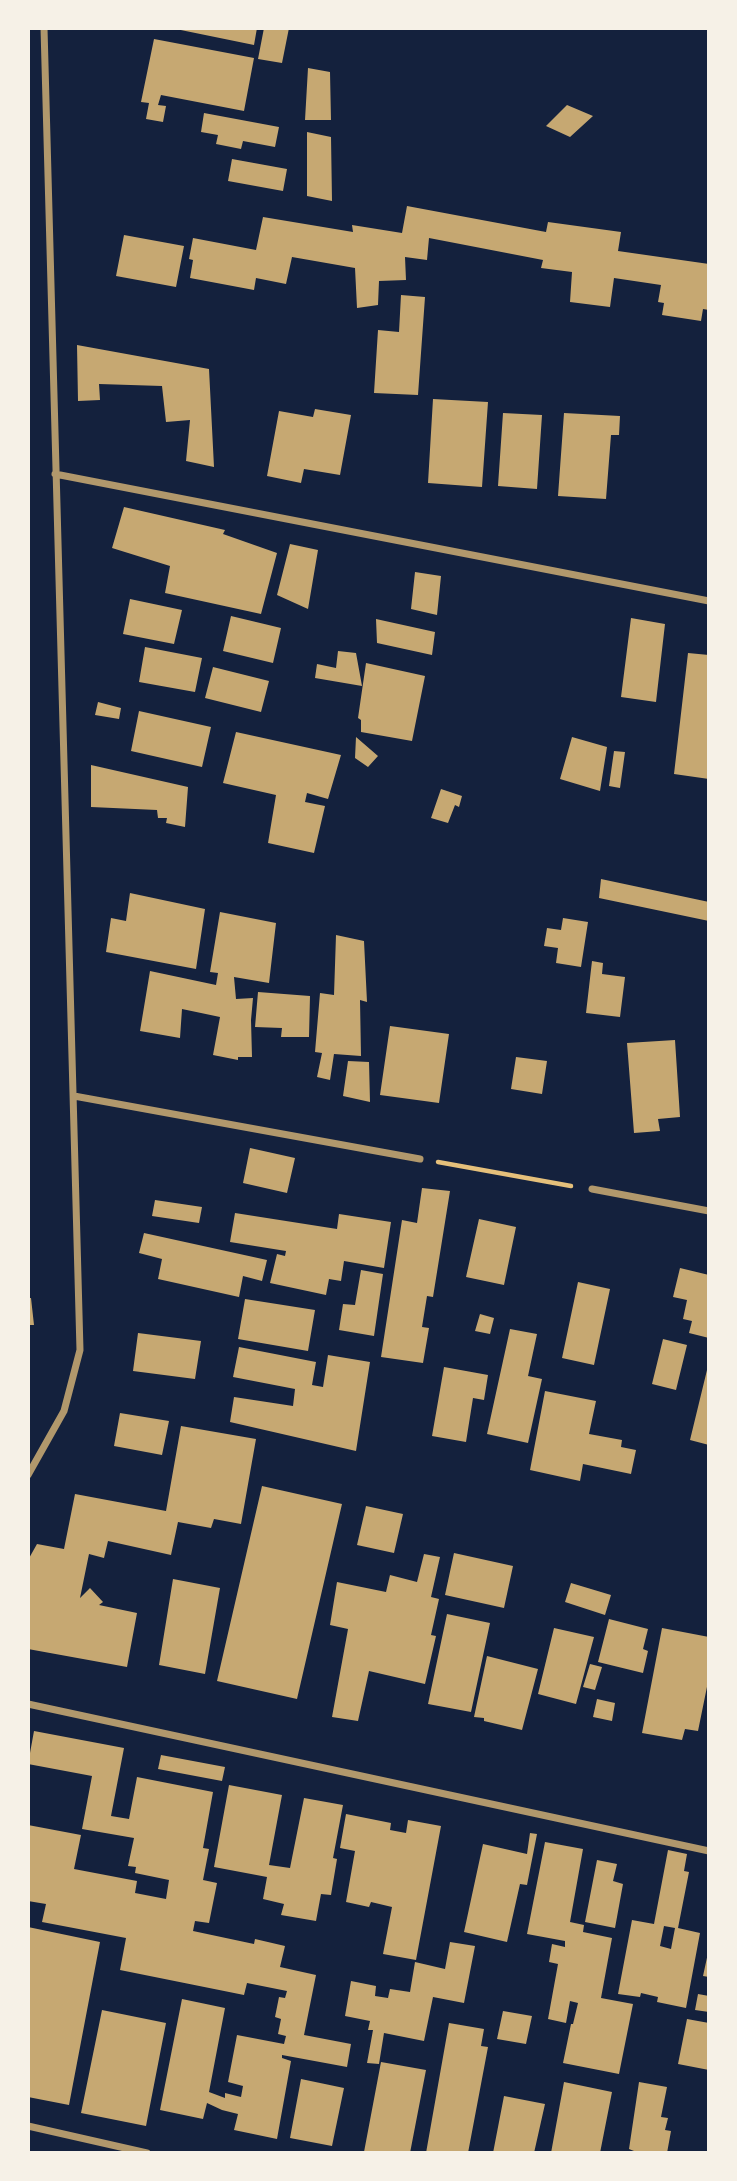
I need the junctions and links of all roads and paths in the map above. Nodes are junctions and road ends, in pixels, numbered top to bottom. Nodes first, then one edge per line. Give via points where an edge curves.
1 (44, 28) edge
2 (55, 474) junction
3 (709, 601) edge
4 (74, 1096) junction
5 (420, 1159) joint
6 (592, 1189) joint
7 (709, 1211) edge
8 (28, 1475) edge
9 (28, 1704) edge
10 (709, 1851) edge
11 (28, 2126) edge
12 (148, 2153) edge

1 - 2 street
2 - 3 street
2 - 4 street
4 - 5 street
4 - 8 street via 80,1350 64,1411
5 - 6 path
6 - 7 street
9 - 10 street
11 - 12 street

